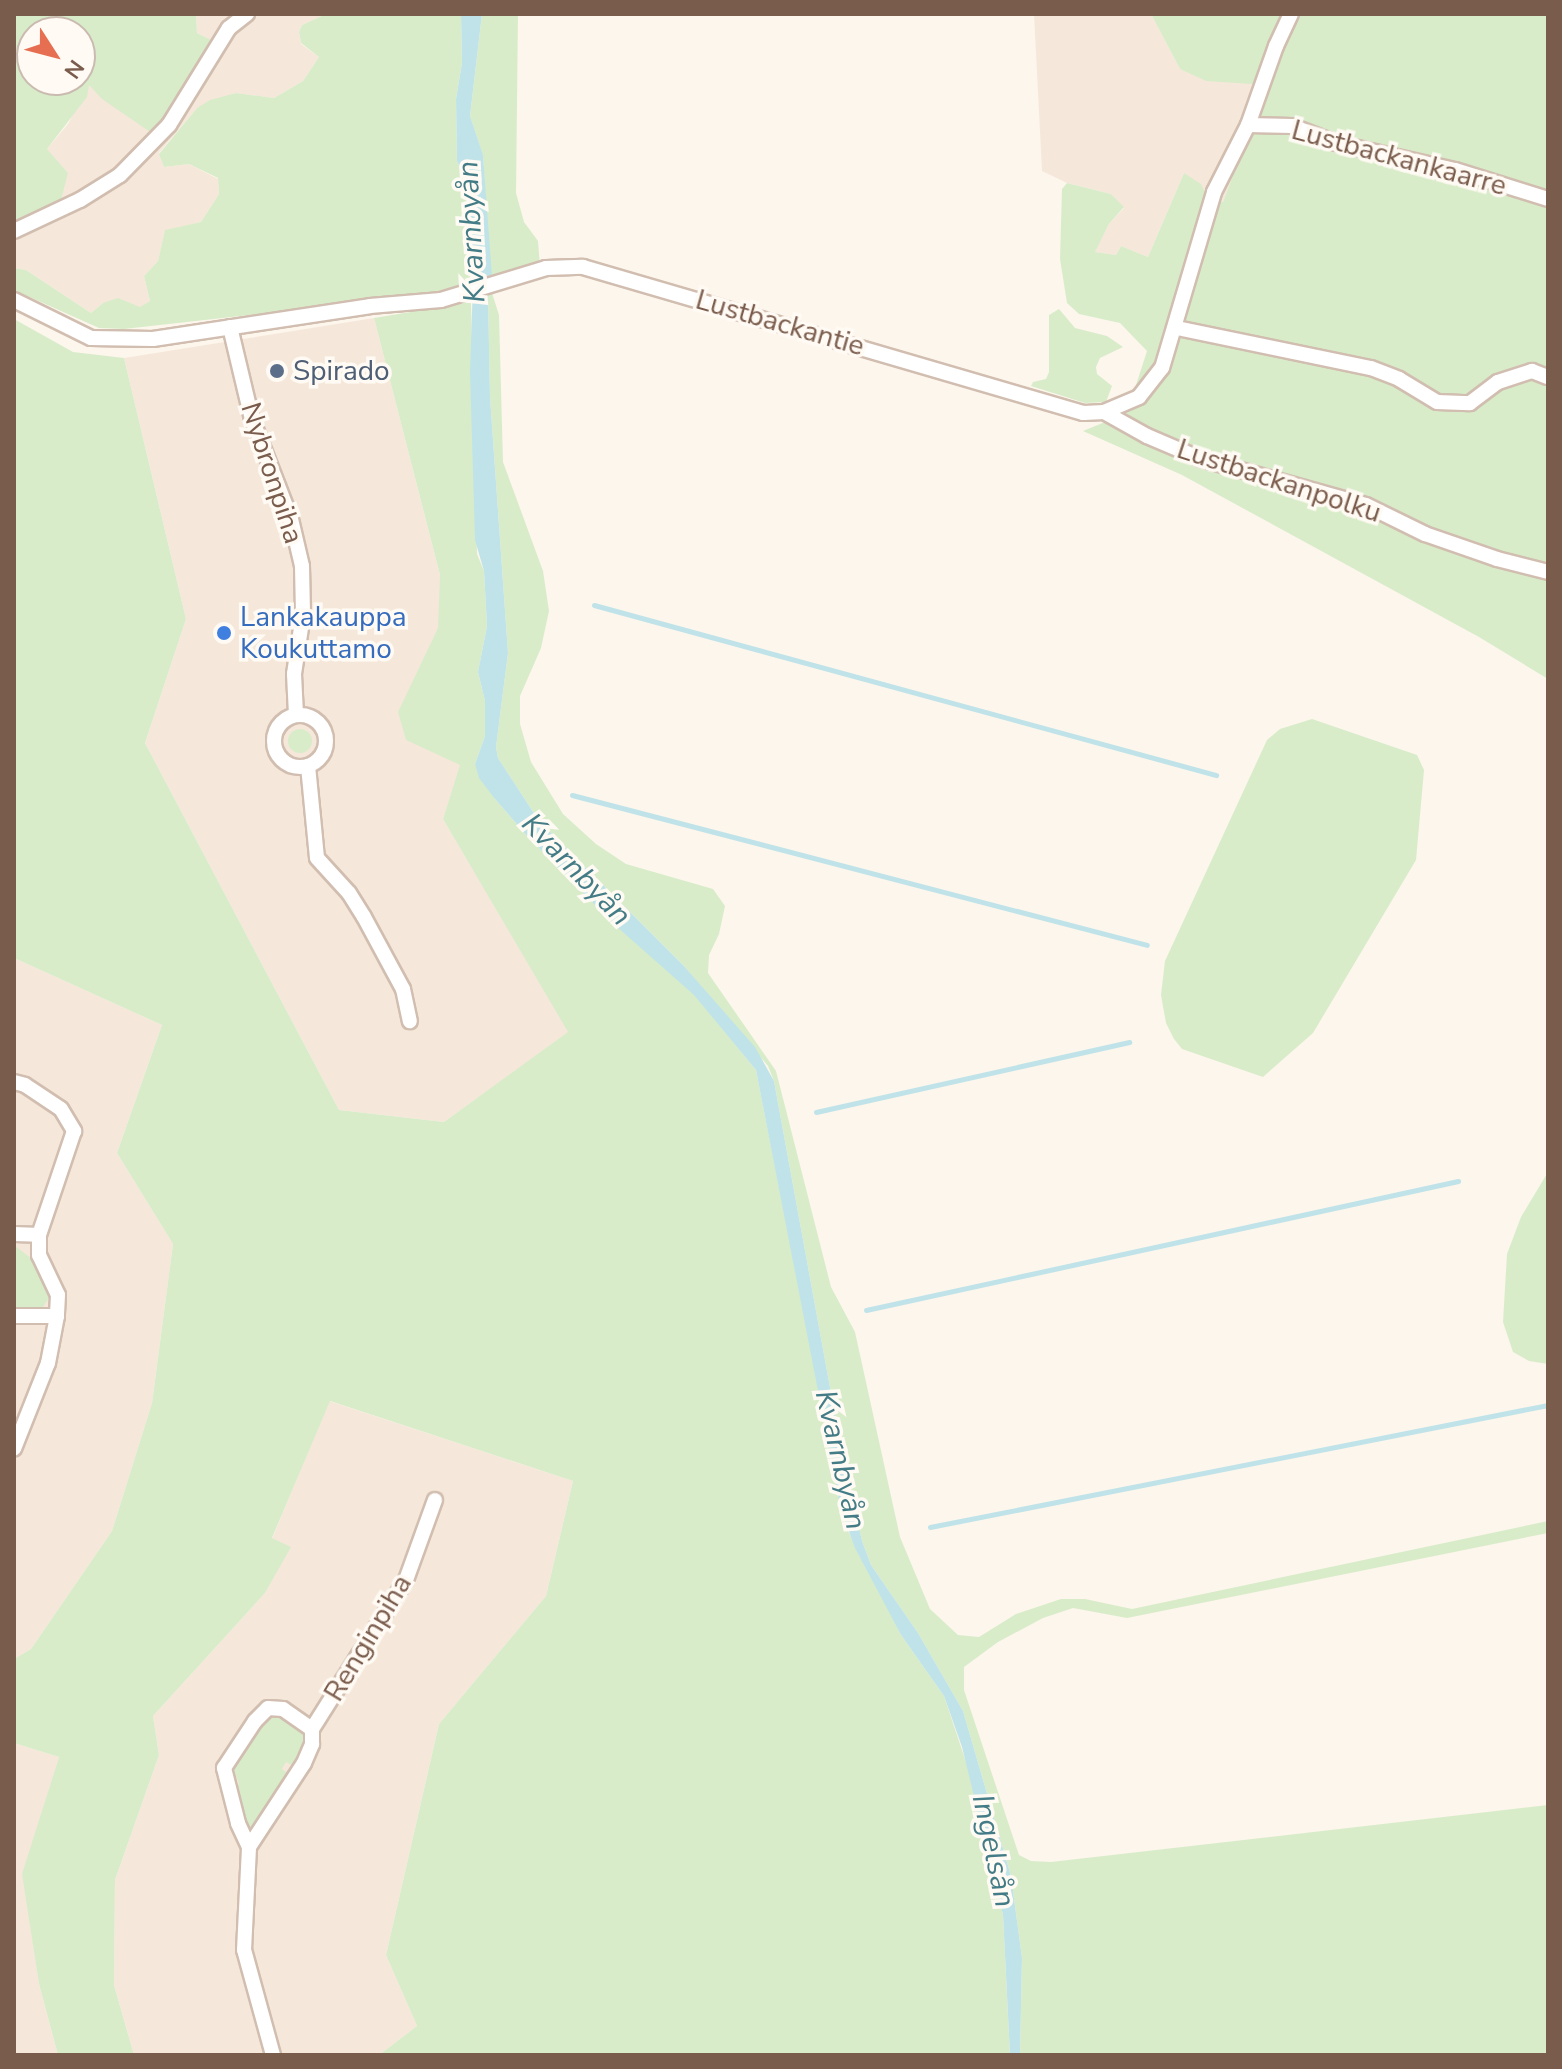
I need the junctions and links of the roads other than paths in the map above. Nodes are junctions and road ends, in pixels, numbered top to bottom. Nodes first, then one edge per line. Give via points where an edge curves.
1 (247, 14) edge
2 (1291, 14) edge
3 (1248, 125) junction
4 (1548, 199) edge
5 (14, 231) edge
6 (14, 300) edge
7 (230, 327) junction
8 (1177, 328) junction
9 (1548, 377) edge
10 (1104, 412) junction
11 (1548, 572) edge
12 (296, 715) junction
13 (308, 766) junction
14 (410, 1021) dead end
15 (14, 1082) edge
16 (14, 1234) edge
17 (39, 1235) junction
18 (14, 1316) edge
19 (57, 1316) junction
20 (14, 1449) edge
21 (435, 1500) dead end
22 (312, 1729) junction
23 (249, 1847) junction
24 (273, 2055) edge

1 - 5 street via 229,28 169,125 120,175
2 - 3 street
3 - 4 street, Lustbackankaarre via 1292,126 1336,143 1455,170
3 - 8 street via 1214,192
6 - 7 street, Lustbackantie via 91,338 153,339
7 - 10 street, Lustbackantie via 464,296 546,268 583,267 1083,413
7 - 12 street, Nybronpiha via 252,419 291,519 302,566
8 - 9 street via 1371,368 1437,402 1470,403 1498,382 1532,371
8 - 10 street via 1152,384 1139,397
10 - 11 street, Lustbackanpolku via 1201,459 1366,505 1425,534
12 - 13 street via 313,718 325,731 326,748
12 - 13 street via 281,723 274,747 291,766
13 - 14 street via 317,858 364,917 403,989
15 - 17 street via 61,1109 74,1131
16 - 17 street
17 - 19 street via 39,1255 58,1295
18 - 19 street
19 - 20 street via 48,1363
21 - 22 street, Renginpiha via 399,1593
22 - 23 street, Renginpiha via 304,1763
22 - 23 street, Renginpiha via 283,1709 268,1708 224,1768
23 - 24 street, Renginpiha via 244,1950

